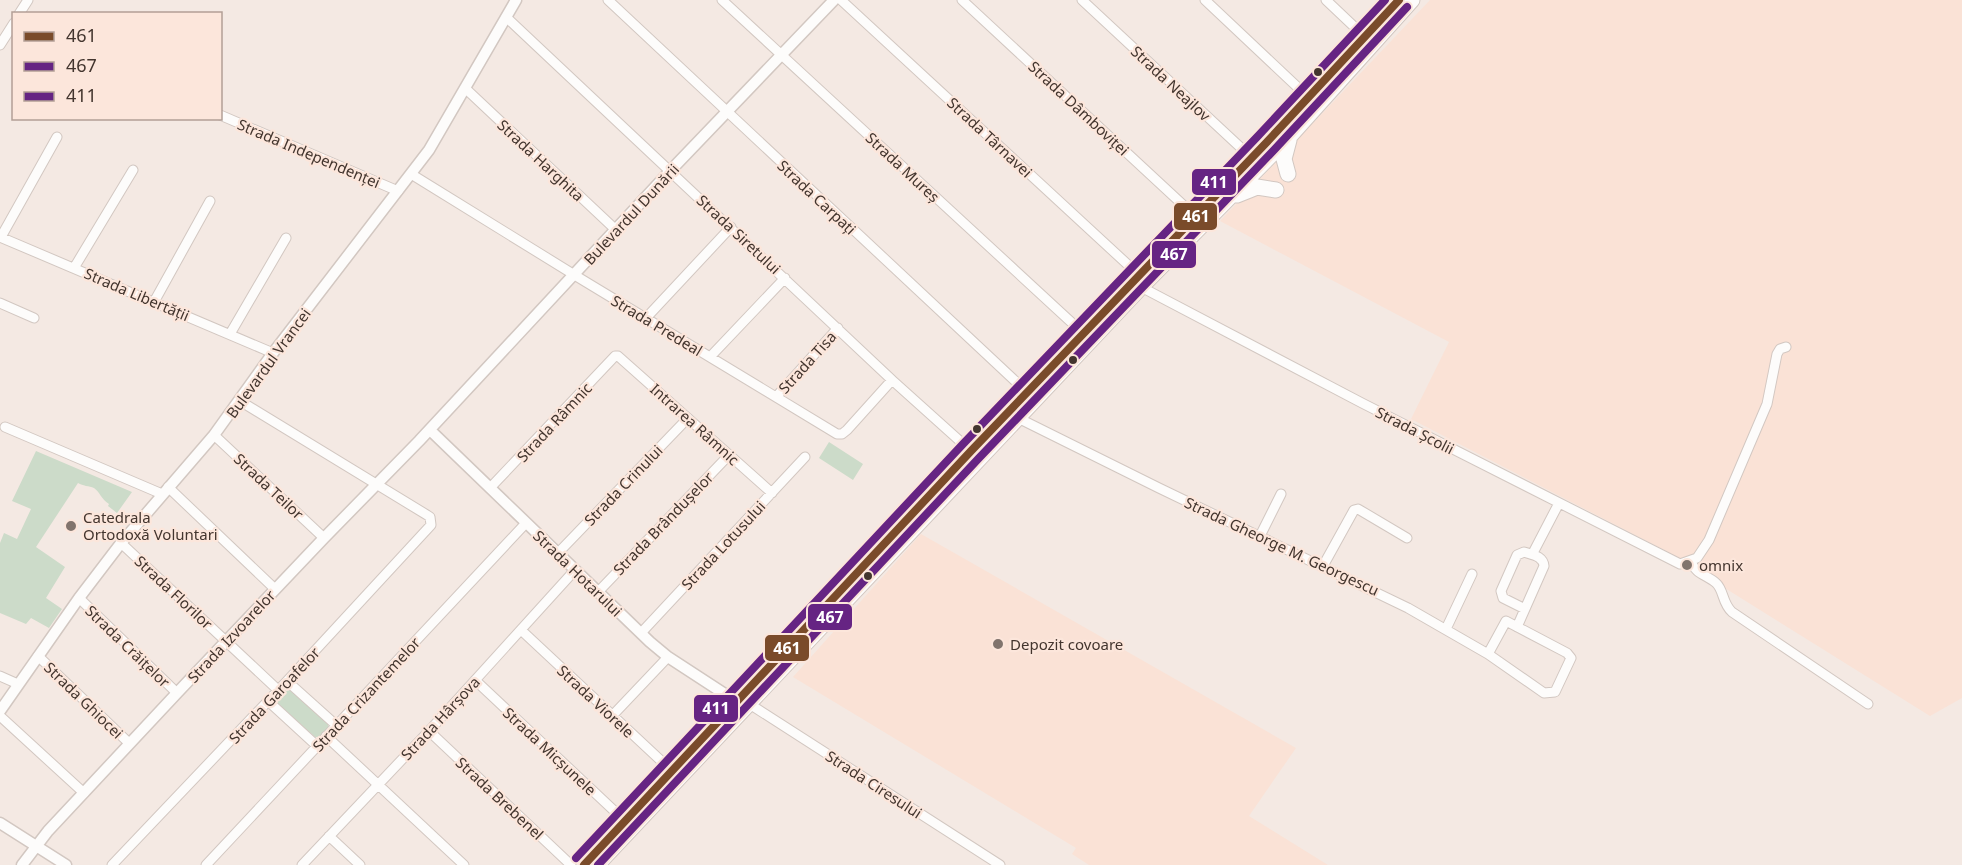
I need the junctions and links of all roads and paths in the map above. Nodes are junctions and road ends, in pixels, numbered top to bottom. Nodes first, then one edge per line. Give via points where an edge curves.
1 (516, 0) edge
2 (608, 0) edge
3 (722, 0) edge
4 (834, 0) edge
5 (840, 0) edge
6 (962, 0) edge
7 (1082, 0) edge
8 (1205, 0) edge
9 (1326, 0) edge
10 (1399, 0) edge
11 (1412, 0) edge
12 (506, 17) junction
13 (12, 27) edge
14 (1364, 36) junction
15 (0, 45) edge
16 (781, 55) junction
17 (465, 89) junction
18 (1308, 97) junction
19 (727, 112) junction
20 (222, 116) edge
21 (1290, 136) junction
22 (57, 137) dead end
23 (1256, 162) junction
24 (133, 170) dead end
25 (671, 170) junction
26 (411, 174) junction
27 (1288, 174) dead end
28 (1276, 190) dead end
29 (398, 191) junction
30 (210, 201) dead end
31 (1226, 201) junction
32 (1195, 216) junction
33 (731, 227) junction
34 (616, 230) junction
35 (0, 237) edge
36 (286, 238) dead end
37 (74, 268) junction
38 (575, 275) junction
39 (785, 278) junction
40 (1140, 281) junction
41 (154, 302) junction
42 (0, 303) edge
43 (34, 318) dead end
44 (646, 318) junction
45 (838, 328) junction
46 (230, 334) junction
47 (1084, 334) junction
48 (1786, 347) dead end
49 (273, 353) junction
50 (618, 356) joint
51 (710, 357) junction
52 (892, 380) junction
53 (1028, 393) junction
54 (776, 397) junction
55 (240, 402) junction
56 (1018, 417) junction
57 (688, 418) junction
58 (5, 427) dead end
59 (430, 430) junction
60 (214, 435) junction
61 (971, 451) junction
62 (729, 455) junction
63 (805, 457) dead end
64 (377, 484) junction
65 (490, 489) junction
66 (165, 490) junction
67 (772, 493) junction
68 (1281, 494) dead end
69 (1559, 503) junction
70 (525, 522) junction
71 (1260, 536) junction
72 (324, 538) junction
73 (1407, 538) dead end
74 (121, 543) junction
75 (1534, 551) dead end
76 (558, 553) junction
77 (1691, 561) junction
78 (1323, 566) junction
79 (575, 570) junction
80 (1472, 574) dead end
81 (275, 589) junction
82 (598, 592) junction
83 (79, 598) junction
84 (1525, 609) junction
85 (1517, 627) junction
86 (1446, 629) junction
87 (521, 630) junction
88 (641, 633) junction
89 (226, 640) junction
90 (1488, 654) junction
91 (38, 656) junction
92 (668, 657) junction
93 (0, 676) edge
94 (475, 680) junction
95 (287, 681) junction
96 (18, 684) junction
97 (279, 690) junction
98 (177, 693) junction
99 (268, 701) junction
100 (742, 702) junction
101 (1868, 704) dead end
102 (0, 711) edge
103 (0, 716) edge
104 (612, 716) junction
105 (336, 725) junction
106 (429, 731) junction
107 (326, 736) junction
108 (129, 743) junction
109 (317, 746) junction
110 (672, 771) junction
111 (377, 784) junction
112 (84, 793) junction
113 (625, 821) junction
114 (0, 823) edge
115 (329, 836) junction
116 (37, 846) junction
117 (22, 865) edge
118 (66, 865) edge
119 (112, 865) edge
120 (206, 865) edge
121 (302, 865) edge
122 (360, 865) edge
123 (464, 865) edge
124 (571, 865) edge
125 (584, 865) edge
126 (597, 865) edge
127 (1000, 865) edge

1 - 12 street, Bulevardul Vrancei
2 - 19 street, Strada Carpați
3 - 16 street, Strada Mureș
4 - 16 street, Bulevardul Dunării
5 - 40 street, Strada Târnavei
6 - 32 street, Strada Dâmboviței
7 - 23 street, Strada Neajlov
8 - 18 street
9 - 14 street
10 - 14 highway
11 - 21 highway
12 - 17 street, Bulevardul Vrancei
12 - 25 street, Strada Siretului
13 - 15 street
14 - 18 highway
16 - 19 street, Bulevardul Dunării
16 - 47 street, Strada Mureș
17 - 26 street, Bulevardul Vrancei
17 - 34 street, Strada Harghita
18 - 23 highway
19 - 25 street, Bulevardul Dunării
19 - 53 street, Strada Carpați
20 - 29 street, Strada Independenței
21 - 23 highway
21 - 27 highway via 1284,159
22 - 35 street
23 - 31 highway
23 - 32 highway
24 - 37 street
25 - 33 street, Strada Siretului
25 - 34 street, Bulevardul Dunării
26 - 29 street, Bulevardul Vrancei
26 - 38 street, Strada Predeal
28 - 31 highway via 1257,187
29 - 49 street, Bulevardul Vrancei
30 - 41 street
31 - 40 highway
32 - 40 highway
33 - 39 street, Strada Siretului
33 - 44 street
34 - 38 street, Bulevardul Dunării
35 - 37 street, Strada Libertății
36 - 46 street
37 - 41 street, Strada Libertății
38 - 44 street, Strada Predeal
38 - 59 street, Bulevardul Dunării
39 - 45 street, Strada Siretului
39 - 51 street
40 - 47 highway
40 - 56 highway
40 - 69 street, Strada Școlii via 1362,403
41 - 46 street, Strada Libertății
42 - 43 street
44 - 51 street, Strada Predeal
45 - 52 street, Strada Siretului
45 - 54 street, Strada Tisa
46 - 49 street, Strada Libertății
47 - 53 highway
48 - 77 street via 1777,354 1767,404 1709,540
49 - 55 street, Bulevardul Vrancei
50 - 57 street, Intrarea Râmnic
50 - 65 street, Strada Râmnic
51 - 54 street, Strada Predeal
52 - 54 street, Strada Predeal via 842,434
52 - 61 street, Strada Siretului
53 - 61 highway
55 - 60 street, Bulevardul Vrancei
55 - 64 street
56 - 71 street, Strada Gheorge M. Georgescu
56 - 100 highway via 891,555
57 - 62 street, Intrarea Râmnic
57 - 76 street, Strada Crinului
58 - 66 street
59 - 64 street, Strada Izvoarelor
59 - 65 street, Strada Hotarului
60 - 66 street, Bulevardul Vrancei
60 - 72 street, Strada Teilor
61 - 100 highway
62 - 67 street, Intrarea Râmnic
62 - 82 street, Strada Brândușelor
63 - 67 street, Strada Lotusului
64 - 72 street, Strada Izvoarelor
64 - 95 street, Strada Garoafelor via 427,515 431,521 429,528
65 - 70 street, Strada Hotarului
66 - 74 street, Bulevardul Vrancei
66 - 81 street
67 - 88 street, Strada Lotusului
68 - 71 street
69 - 75 street
69 - 77 street, Strada Școlii via 1668,559 1680,564
70 - 76 street, Strada Hotarului
70 - 105 street, Strada Crizantemelor
71 - 78 street, Strada Gheorge M. Georgescu
72 - 81 street, Strada Izvoarelor
73 - 78 street via 1354,510
74 - 83 street, Bulevardul Vrancei
74 - 89 street, Strada Florilor
76 - 79 street, Strada Hotarului
77 - 101 street via 1694,568 1718,585 1732,612
78 - 86 street, Strada Gheorge M. Georgescu
79 - 82 street, Strada Hotarului
79 - 87 street, Strada Hârșova
80 - 86 street
81 - 89 street, Strada Izvoarelor
82 - 88 street, Strada Hotarului
83 - 91 street, Bulevardul Vrancei
83 - 98 street, Strada Crăițelor
84 - 84 street via 1544,566 1539,557 1524,552 1517,555 1501,595
84 - 85 street
85 - 90 street via 1506,621
85 - 90 street, Strada Gheorge M. Georgescu via 1571,656 1555,692 1549,694 1538,689
86 - 90 street, Strada Gheorge M. Georgescu
87 - 94 street, Strada Hârșova
87 - 104 street, Strada Viorele
88 - 92 street, Strada Hotarului
89 - 97 street, Strada Florilor
89 - 98 street, Strada Izvoarelor
91 - 96 street, Bulevardul Vrancei
91 - 108 street, Strada Ghiocei
92 - 100 street, Strada Hotarului
92 - 104 street
93 - 96 street
94 - 106 street, Strada Hârșova
94 - 113 street, Strada Micșunele
95 - 97 street, Strada Garoafelor
95 - 105 street
96 - 102 street, Bulevardul Vrancei
97 - 99 street, Strada Garoafelor
98 - 108 street, Strada Izvoarelor
99 - 109 street
99 - 119 street, Strada Garoafelor
100 - 110 highway
100 - 126 highway
100 - 127 street, Strada Ciresului
103 - 112 street
104 - 110 street, Strada Viorele
105 - 107 street, Strada Crizantemelor
106 - 111 street, Strada Hârșova
106 - 124 street, Strada Brebenel
107 - 109 street, Strada Crizantemelor
107 - 111 street
108 - 112 street, Strada Izvoarelor
109 - 120 street, Strada Crizantemelor
110 - 113 highway
111 - 115 street, Strada Hârșova
111 - 123 street
112 - 116 street, Strada Izvoarelor
113 - 125 highway
114 - 116 street
115 - 121 street, Strada Hârșova
115 - 122 street
116 - 117 street, Strada Izvoarelor
116 - 118 street

